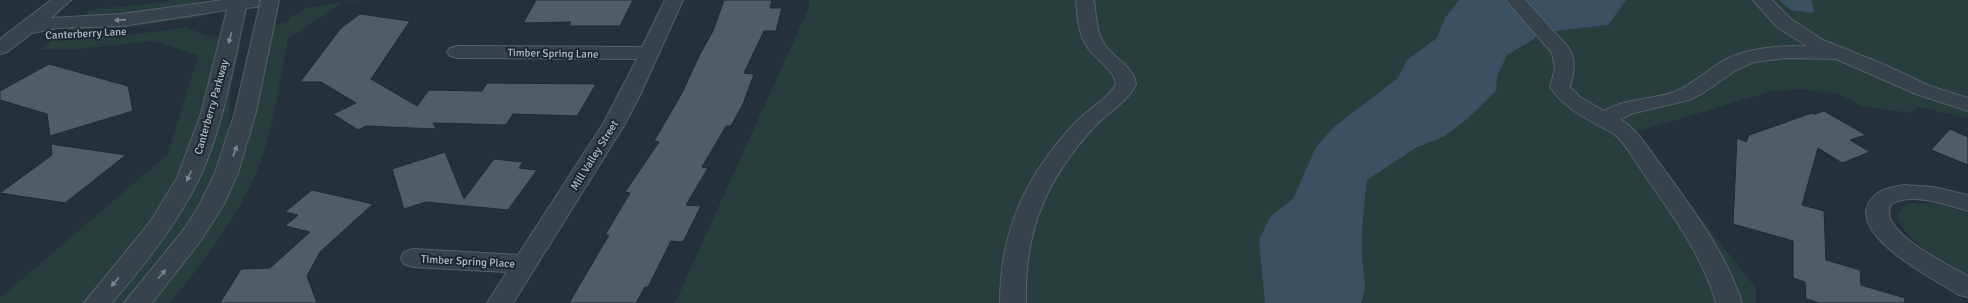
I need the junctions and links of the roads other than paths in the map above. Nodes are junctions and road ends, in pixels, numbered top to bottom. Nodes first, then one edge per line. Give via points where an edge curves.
1 (62, 0) edge
2 (674, 0) edge
3 (1085, 0) edge
4 (1515, 0) edge
5 (1762, 0) edge
6 (275, 1) edge
7 (238, 6) edge
8 (26, 28) junction
9 (0, 48) edge
10 (457, 52) dead end
11 (1838, 53) junction
12 (649, 54) junction
13 (1968, 105) edge
14 (1604, 120) junction
15 (1968, 203) edge
16 (413, 258) dead end
17 (524, 264) junction
18 (1968, 288) edge
19 (96, 303) edge
20 (137, 303) edge
21 (500, 303) edge
22 (1014, 303) edge
23 (1729, 303) edge

1 - 8 street
2 - 12 street, Mill Valley Street
3 - 22 street via 1087,21 1097,48 1123,74 1126,82 1124,90 1068,142 1038,187 1019,232 1014,256
4 - 14 street via 1561,51 1566,65 1560,87 1566,96 1577,106
5 - 11 street via 1784,23 1801,35
6 - 7 street, Canterberry Lane
20 -> 6 street via 186,242 210,206 225,177 238,145
7 - 8 street, Canterberry Lane via 164,27 92,35 39,36
7 -> 19 street, Canterberry Parkway via 207,127 188,177 154,234
8 - 9 street
10 - 12 street, Timber Spring Lane
11 - 13 street via 1923,90
11 - 14 street via 1768,54 1746,58 1734,62 1698,88 1683,95 1620,111
12 - 17 street, Mill Valley Street via 614,124
14 - 23 street via 1622,130 1685,214 1713,263
15 - 18 street via 1938,195 1900,193 1882,200 1877,212 1883,227 1895,240
16 - 17 street, Timber Spring Place
17 - 21 street, Mill Valley Street

